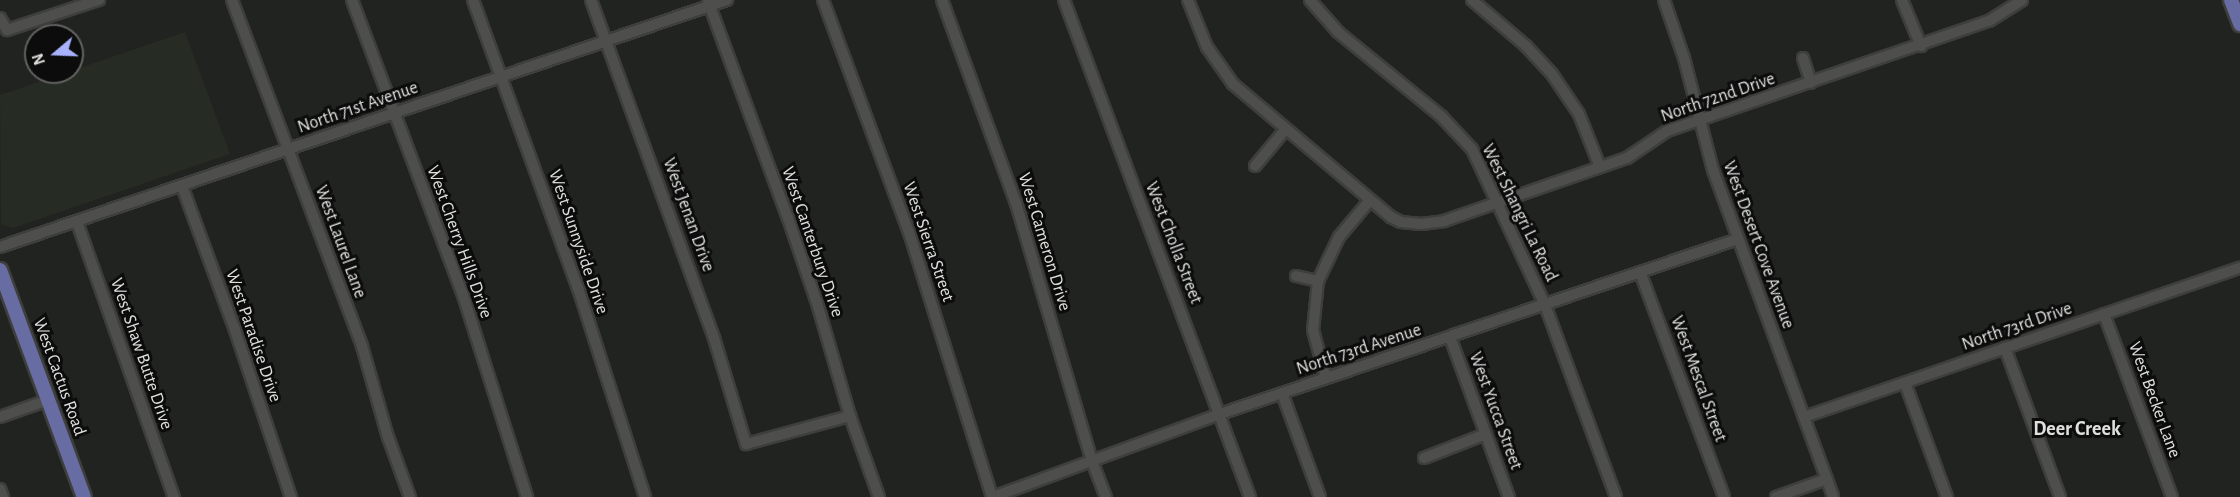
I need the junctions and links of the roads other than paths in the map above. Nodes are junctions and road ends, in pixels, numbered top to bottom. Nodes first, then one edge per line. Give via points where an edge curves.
1 (99, 0) edge
2 (232, 0) edge
3 (352, 0) edge
4 (473, 0) edge
5 (591, 0) edge
6 (727, 0) edge
7 (824, 0) edge
8 (942, 0) edge
9 (1064, 0) edge
10 (1188, 0) edge
11 (1310, 0) edge
12 (1472, 0) edge
13 (1664, 0) edge
14 (1902, 0) edge
15 (2022, 0) edge
16 (2231, 0) edge
17 (708, 3) edge
18 (0, 18) edge
19 (2240, 24) edge
20 (606, 41) junction
21 (1921, 46) junction
22 (1803, 58) dead end
23 (501, 77) junction
24 (1811, 83) junction
25 (394, 114) junction
26 (1699, 122) junction
27 (1285, 130) junction
28 (288, 149) junction
29 (1255, 166) dead end
30 (1600, 168) junction
31 (182, 186) junction
32 (1370, 200) junction
33 (1498, 202) junction
34 (77, 222) junction
35 (1738, 239) junction
36 (0, 247) edge
37 (2240, 268) edge
38 (0, 270) edge
39 (1641, 272) junction
40 (1296, 276) dead end
41 (1318, 281) junction
42 (1545, 305) junction
43 (2104, 314) junction
44 (1450, 337) junction
45 (2005, 348) junction
46 (1326, 378) junction
47 (1905, 383) junction
48 (1282, 393) junction
49 (48, 400) junction
50 (1220, 414) junction
51 (850, 416) junction
52 (0, 417) edge
53 (1804, 417) junction
54 (1486, 434) junction
55 (1424, 458) dead end
56 (1092, 461) junction
57 (1827, 479) junction
58 (0, 489) edge
59 (3, 497) edge
60 (84, 497) edge
61 (174, 497) edge
62 (291, 497) edge
63 (410, 497) edge
64 (527, 497) edge
65 (645, 497) edge
66 (879, 497) edge
67 (993, 497) edge
68 (1106, 497) edge
69 (1250, 497) edge
70 (1320, 497) edge
71 (1509, 497) edge
72 (1616, 497) edge
73 (1724, 497) edge
74 (1776, 497) edge
75 (1833, 497) edge
76 (1947, 497) edge
77 (2060, 497) edge
78 (2172, 497) edge

1 - 18 street via 7,30
2 - 28 street, West Laurel Lane
3 - 25 street, West Cherry Hills Drive
4 - 23 street, West Sunnyside Drive
5 - 20 street, West Jenan Drive
6 - 17 street, North 71st Avenue
7 - 67 street, West Sierra Street via 909,232
8 - 56 street, West Cameron Drive via 1016,202
9 - 50 street, West Cholla Street
10 - 27 street via 1214,60 1233,84
11 - 33 street, West Shangri La Road via 1338,32 1463,137
12 - 30 street via 1552,74 1579,114
13 - 26 street, West Desert Cove Avenue via 1684,58
14 - 21 street
15 - 21 street, North 72nd Drive via 1989,21
16 - 19 main road
17 - 20 street, North 71st Avenue
17 - 51 street, West Canterbury Drive via 799,250
20 - 23 street, North 71st Avenue
20 - 51 street, West Jenan Drive via 714,338 746,444
21 - 24 street, North 72nd Drive
22 - 24 street
23 - 25 street, North 71st Avenue
23 - 65 street, West Sunnyside Drive via 578,288
24 - 26 street, North 72nd Drive
25 - 28 street, North 71st Avenue
25 - 64 street, West Cherry Hills Drive via 463,296
26 - 30 street, North 72nd Drive via 1668,131 1627,158
26 - 35 street, West Desert Cove Avenue
27 - 29 street
27 - 32 street
28 - 31 street, North 71st Avenue
28 - 63 street, West Laurel Lane via 362,346
30 - 33 street, North 72nd Drive
31 - 34 street, North 71st Avenue
31 - 62 street, West Paradise Drive
32 - 33 street, North 72nd Drive via 1401,222 1421,224 1444,221
32 - 41 street via 1339,237
33 - 42 street, West Shangri La Road
34 - 36 street, North 71st Avenue
34 - 61 street, West Shaw Butte Drive
35 - 39 street, North 73rd Avenue
35 - 53 street, West Desert Cove Avenue
37 - 43 street, North 73rd Drive
38 - 49 main road, West Cactus Road
39 - 42 street, North 73rd Avenue
39 - 73 street, West Mescal Street
40 - 41 street
41 - 46 street via 1313,330
42 - 44 street, North 73rd Avenue
42 - 72 street, West Shangri La Road
43 - 45 street, North 73rd Drive
43 - 78 street, West Becker Lane
44 - 46 street, North 73rd Avenue
44 - 54 street, West Yucca Street
45 - 47 street, North 73rd Drive
45 - 77 street
46 - 48 street, North 73rd Avenue
47 - 53 street, North 73rd Drive
47 - 76 street
48 - 50 street, North 73rd Avenue
48 - 70 street
49 - 52 street
49 - 60 main road, West Cactus Road
50 - 56 street, North 73rd Avenue
50 - 69 street, West Cholla Street
51 - 66 street, West Canterbury Drive
53 - 57 street, West Desert Cove Avenue
54 - 55 street
54 - 71 street, West Yucca Street
56 - 67 street, North 73rd Avenue
56 - 68 street, West Cameron Drive
57 - 74 street
57 - 75 street, West Desert Cove Avenue
58 - 59 street

